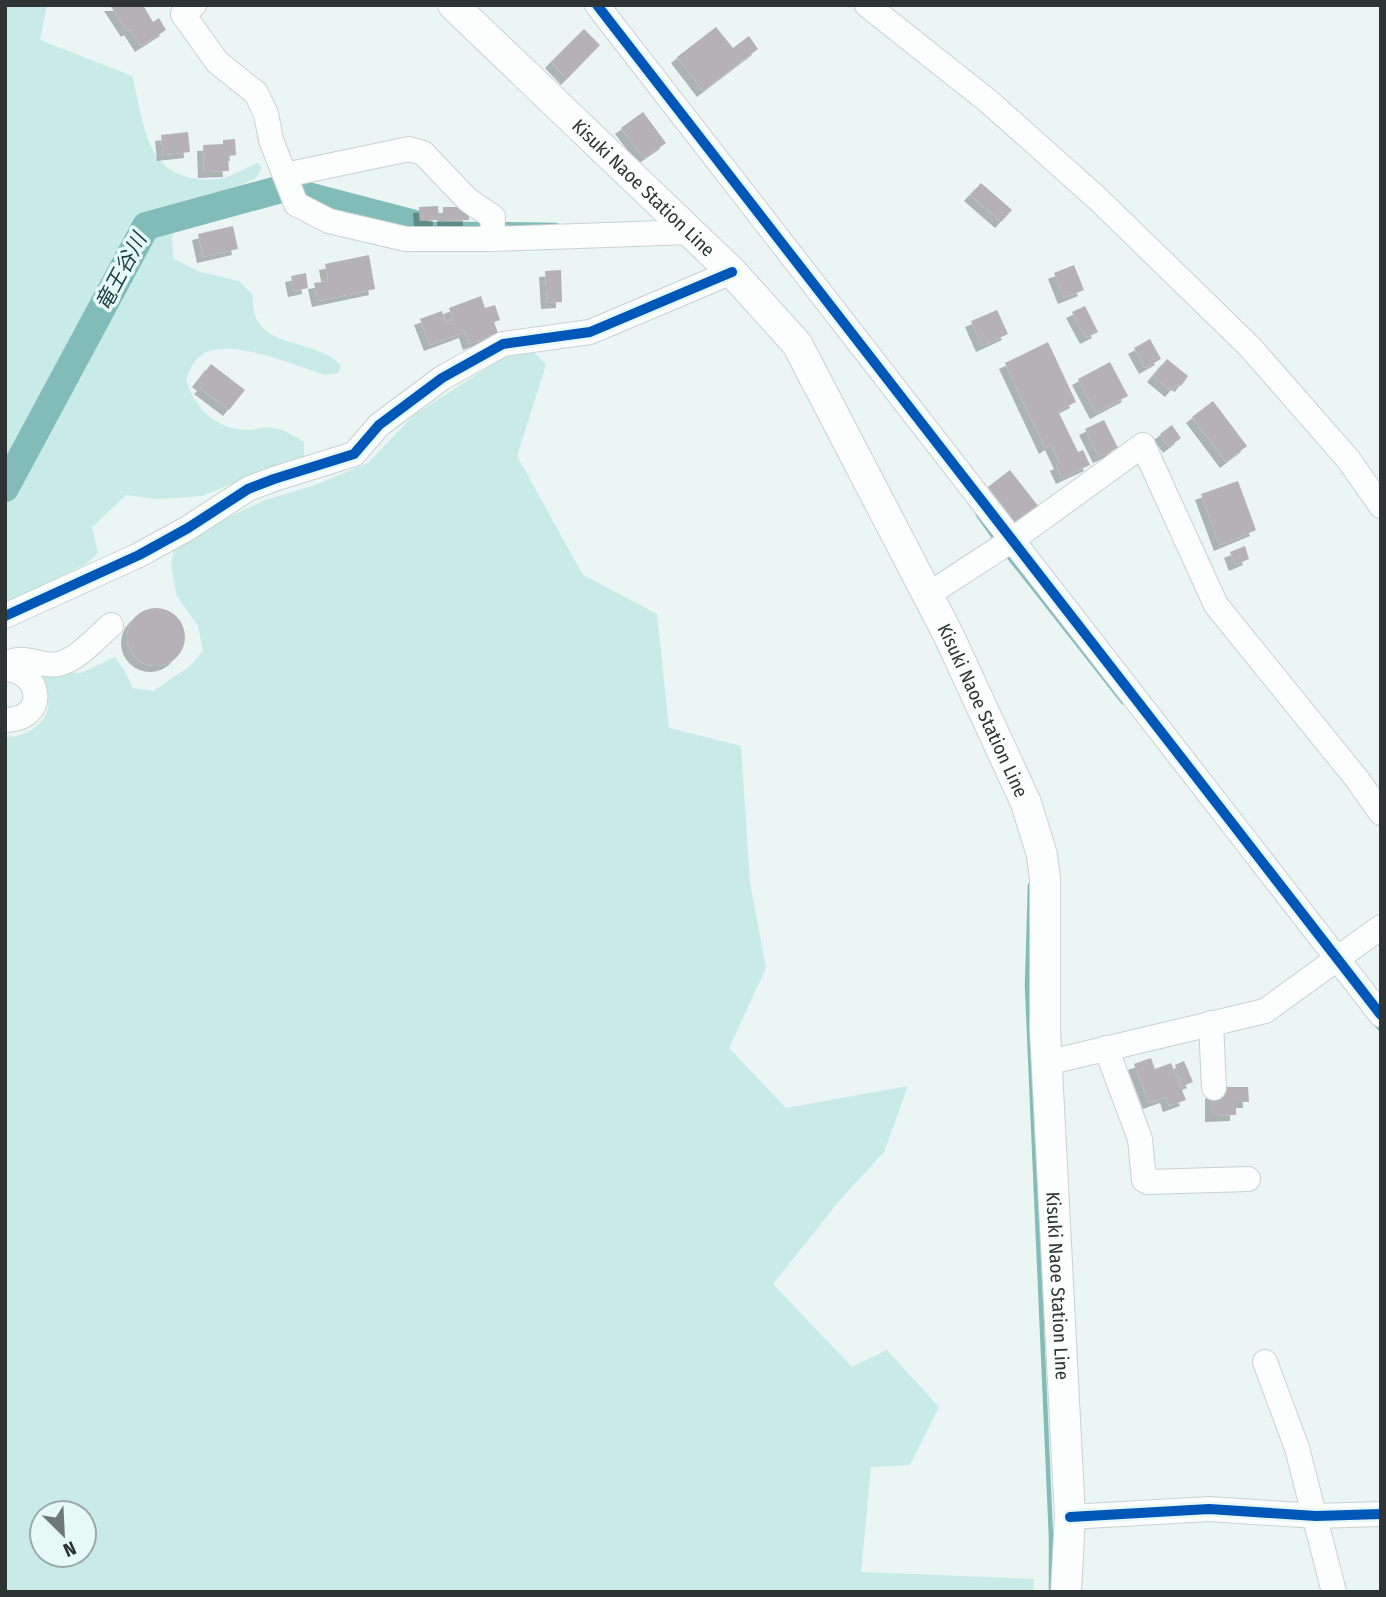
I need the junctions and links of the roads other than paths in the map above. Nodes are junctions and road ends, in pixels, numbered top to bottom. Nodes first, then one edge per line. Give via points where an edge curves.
1 (194, 5) edge
2 (453, 5) edge
3 (597, 5) edge
4 (867, 5) edge
5 (285, 175) junction
6 (691, 232) junction
7 (492, 239) junction
8 (732, 272) junction
9 (1381, 506) edge
10 (1013, 540) junction
11 (929, 594) junction
12 (5, 615) edge
13 (111, 625) dead end
14 (5, 667) edge
15 (5, 720) edge
16 (1381, 813) edge
17 (1381, 927) edge
18 (1338, 960) junction
19 (1381, 1015) edge
20 (1211, 1023) junction
21 (1106, 1048) junction
22 (1046, 1063) junction
23 (1214, 1088) dead end
24 (1248, 1179) dead end
25 (1265, 1362) dead end
26 (1381, 1514) edge
27 (1316, 1516) junction
28 (1070, 1517) junction
29 (1066, 1592) edge
30 (1334, 1592) edge

1 - 5 street via 183,14 217,62 256,93
2 - 6 main road, Kisuki Naoe Station Line
3 - 10 street
4 - 9 street via 988,101 1098,198 1250,347 1348,459
5 - 7 street via 296,204 330,221 405,239
5 - 7 street via 409,149 423,153 468,200 492,217
6 - 7 street
6 - 8 main road, Kisuki Naoe Station Line
8 - 11 main road, Kisuki Naoe Station Line via 797,344
8 - 12 street via 590,332 502,344 442,378 379,425 354,454 248,489 139,555
10 - 11 street
10 - 16 street via 1143,445 1216,605
10 - 18 street
11 - 22 main road, Kisuki Naoe Station Line via 1026,803 1042,855
13 - 14 street via 61,664 24,659
14 - 15 street via 30,681 37,699 27,714
17 - 18 street
18 - 19 street
18 - 20 street via 1265,1011
20 - 21 street
20 - 23 street
21 - 22 street
21 - 24 street via 1140,1139 1144,1180
22 - 28 main road, Kisuki Naoe Station Line
25 - 27 street
26 - 27 street
27 - 28 street via 1209,1509
27 - 30 street
28 - 29 main road, Kisuki Naoe Station Line

